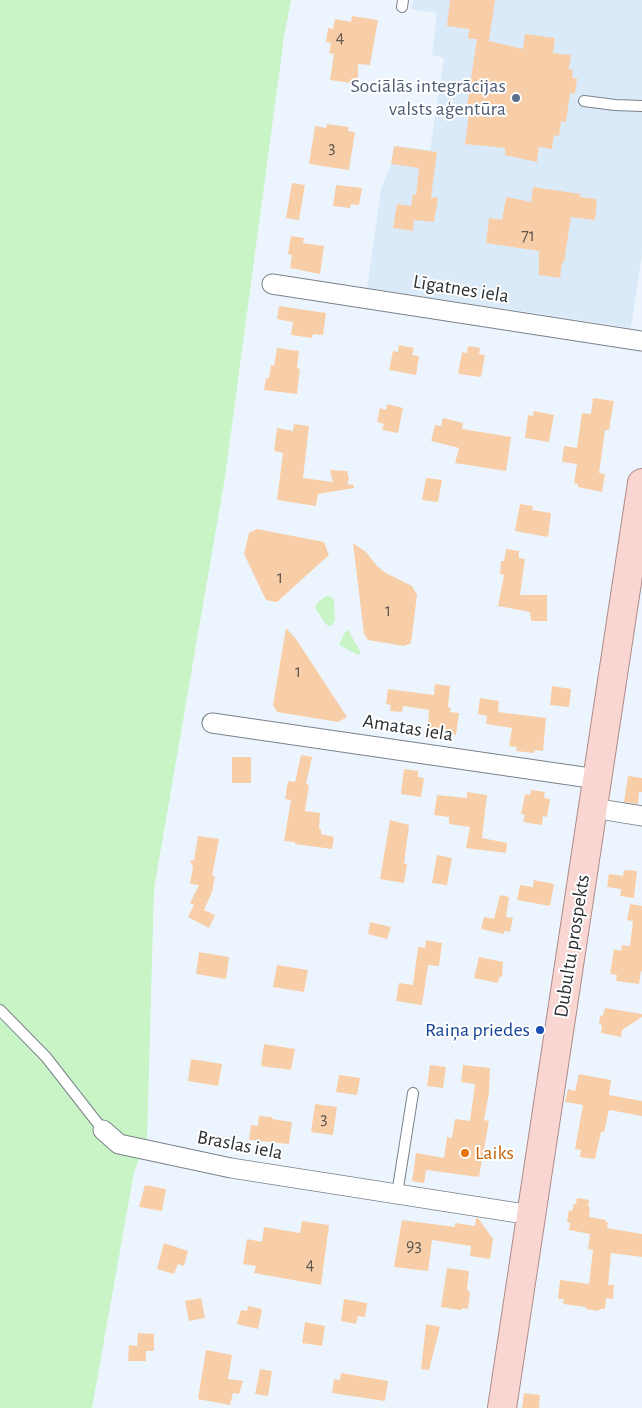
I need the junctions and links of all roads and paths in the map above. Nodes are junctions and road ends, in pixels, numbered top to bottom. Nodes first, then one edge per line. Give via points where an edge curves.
1 (584, 100) dead end
2 (642, 106) edge
3 (272, 284) dead end
4 (642, 340) edge
5 (642, 483) edge
6 (212, 723) dead end
7 (597, 779) junction
8 (593, 808) junction
9 (642, 816) edge
10 (0, 1010) edge
11 (413, 1093) dead end
12 (103, 1130) joint
13 (398, 1194) junction
14 (531, 1215) junction
15 (502, 1408) edge

1 - 2 lane
3 - 4 street, Līgatnes iela
5 - 7 main road, Dubultu prospekts
6 - 7 street, Amatas iela
7 - 8 main road, Dubultu prospekts
8 - 9 street
8 - 14 main road, Dubultu prospekts
10 - 12 lane, Braslas iela via 46,1057
11 - 13 lane
12 - 13 street, Braslas iela via 120,1144 221,1166
13 - 14 street, Braslas iela
14 - 15 main road, Dubultu prospekts

